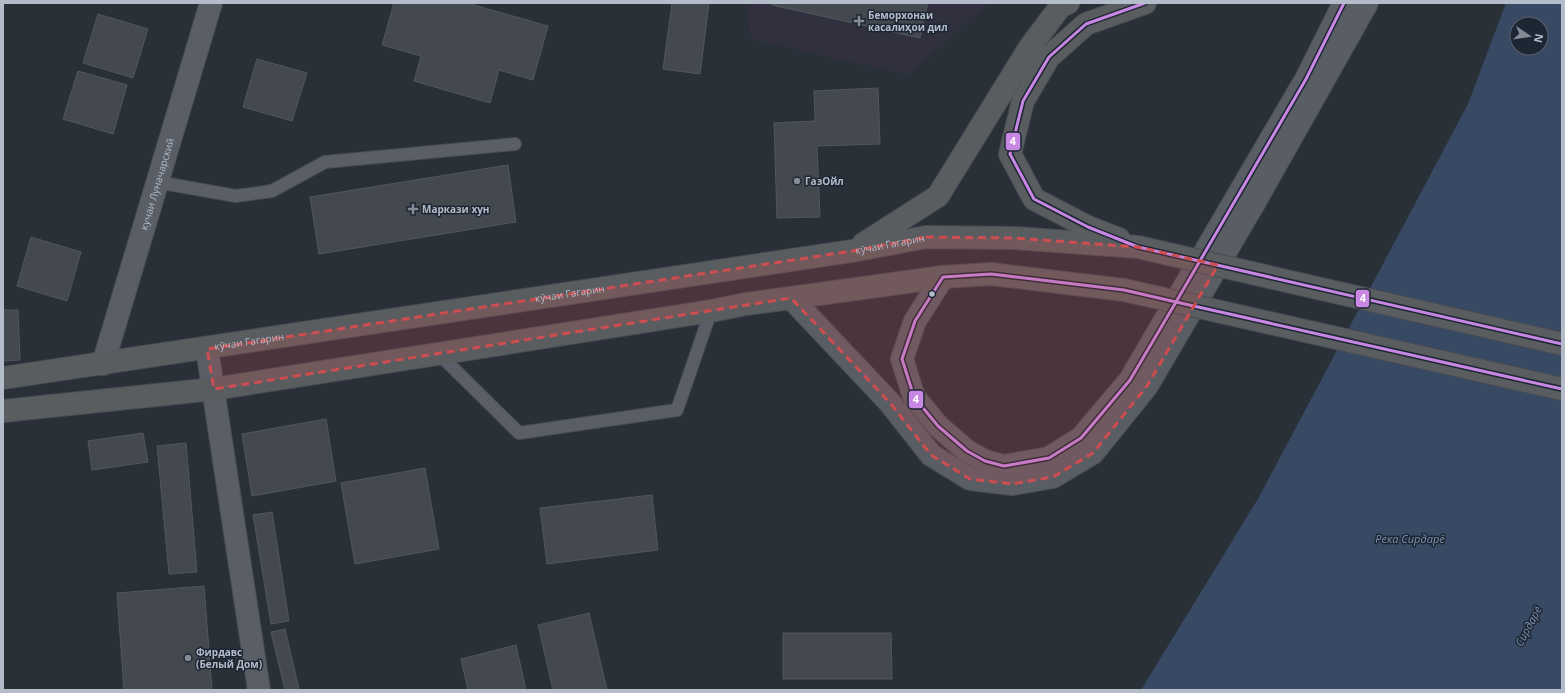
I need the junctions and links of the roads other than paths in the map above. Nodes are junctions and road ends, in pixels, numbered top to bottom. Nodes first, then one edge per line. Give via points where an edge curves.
1 (211, 3) edge
2 (1068, 3) edge
3 (1146, 3) edge
4 (1344, 3) edge
5 (1367, 3) edge
6 (515, 144) dead end
7 (157, 182) junction
8 (1138, 247) junction
9 (852, 251) junction
10 (943, 277) junction
11 (791, 298) junction
12 (711, 311) junction
13 (1562, 344) edge
14 (207, 348) junction
15 (439, 354) junction
16 (103, 364) junction
17 (3, 378) edge
18 (214, 389) junction
19 (1562, 390) edge
20 (3, 411) edge
21 (258, 690) edge

1 - 7 street, кучаи Луначарский
2 - 9 highway via 1060,7 1030,47 938,196
3 - 8 highway via 1086,24 1048,57 1023,101 1010,154 1034,199 1088,227
4 - 10 main road via 1306,79 1130,380 1081,438 1049,458 1004,466 985,461 967,451 938,426 914,397 902,359 915,321
5 - 11 main road via 1147,386 1093,453 1053,477 1012,484 970,479 931,455 890,403
6 - 7 lane via 325,162 272,191 236,196
7 - 16 street, кучаи Луначарский
8 - 9 highway, кӯчаи Гагарин via 1014,238 926,237
8 - 13 highway, bridge
9 - 14 highway, кӯчаи Гагарин
10 - 11 highway
10 - 19 highway, bridge via 991,274 1124,290
11 - 12 highway
12 - 15 highway
12 - 15 lane via 677,410 519,433
14 - 16 highway, кӯчаи Гагарин
14 - 18 street
15 - 18 highway
16 - 17 highway, кӯчаи Гагарин
18 - 20 highway
18 - 21 street

